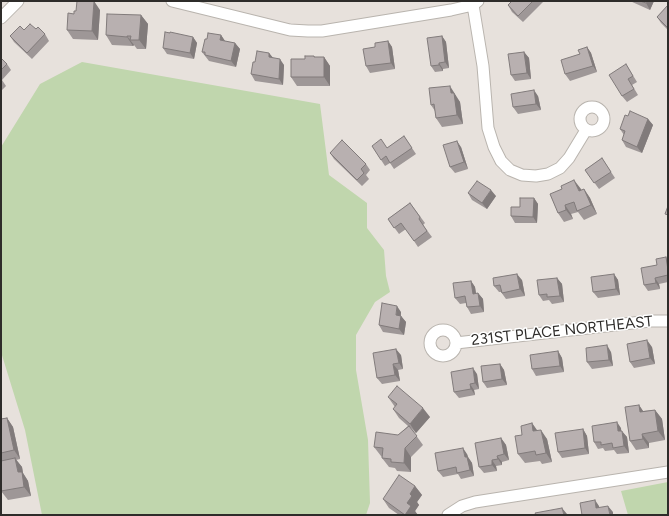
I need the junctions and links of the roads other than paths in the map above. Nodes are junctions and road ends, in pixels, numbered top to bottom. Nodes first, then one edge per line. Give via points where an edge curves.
1 (18, 1) edge
2 (172, 1) edge
3 (187, 3) edge
4 (475, 3) edge
5 (1, 18) edge
6 (586, 130) dead end
7 (668, 321) edge
8 (456, 343) dead end
9 (668, 472) edge
10 (448, 515) edge

1 - 5 street
2 - 3 street
3 - 4 street via 290,30 308,31 322,31 451,10
4 - 6 street via 488,128 501,161 510,170 522,175 548,174 560,168 569,158
7 - 8 street, 231ST PLACE NORTHEAST
9 - 10 street via 475,502 462,506

